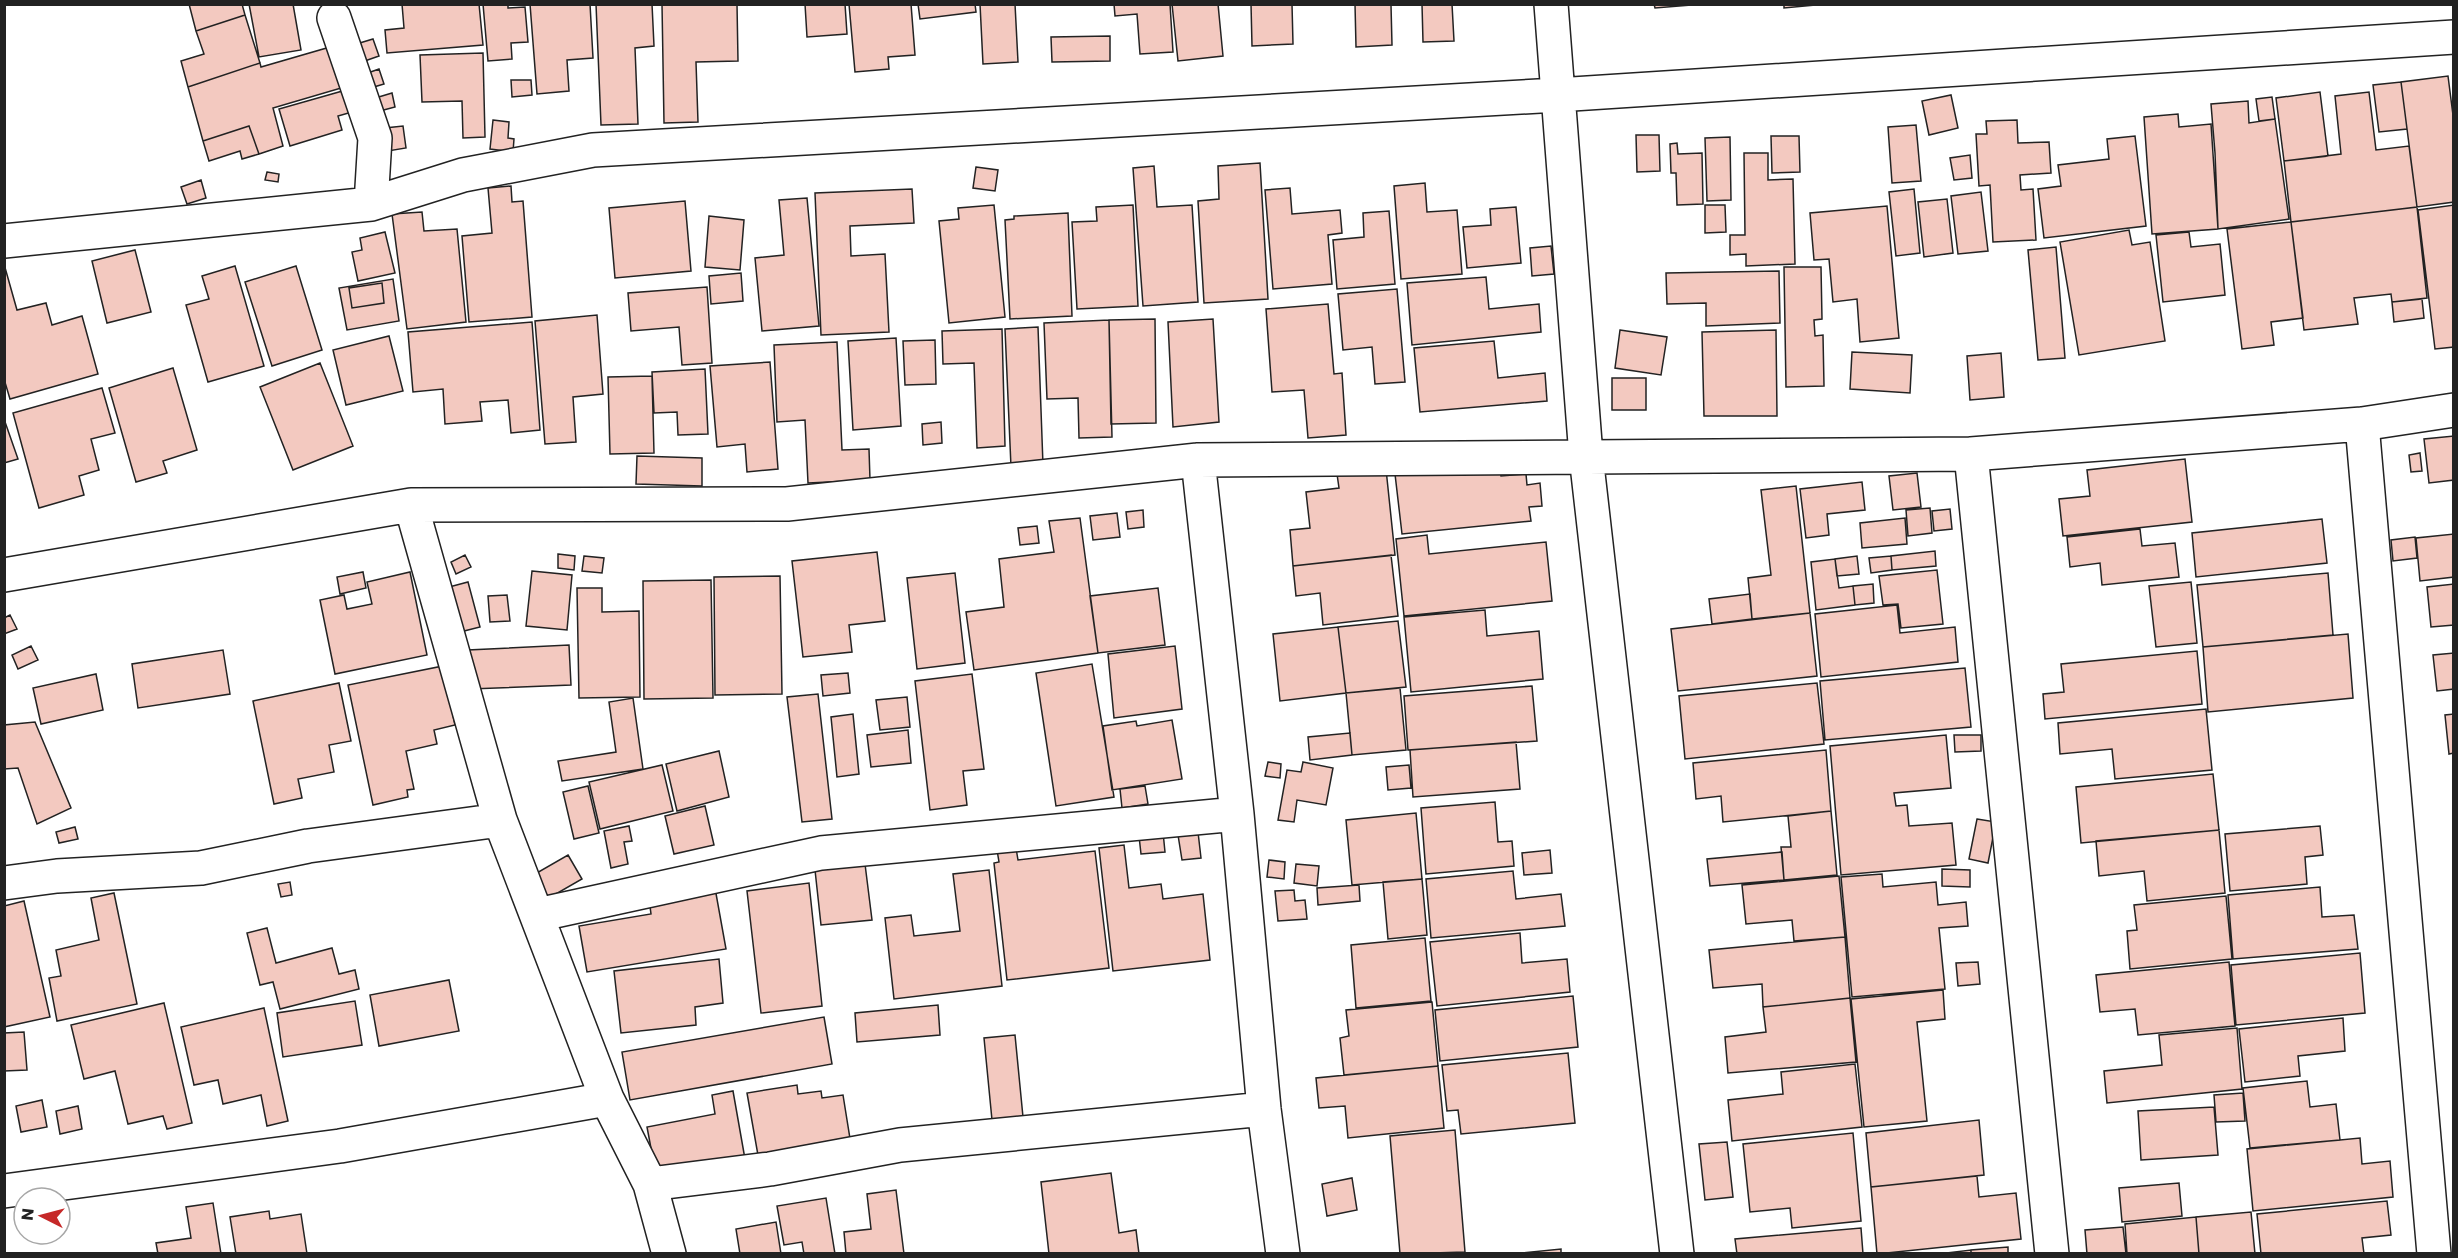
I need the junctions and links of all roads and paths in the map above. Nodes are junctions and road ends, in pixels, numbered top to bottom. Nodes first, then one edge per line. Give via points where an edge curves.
1 (1551, 4) edge
2 (334, 18) dead end
3 (2454, 38) edge
4 (1557, 95) junction
5 (371, 204) junction
6 (4, 241) edge
7 (2454, 410) edge
8 (2362, 424) junction
9 (1971, 454) junction
10 (1586, 456) junction
11 (1198, 460) junction
12 (411, 505) junction
13 (4, 575) edge
14 (1237, 814) junction
15 (500, 820) junction
16 (4, 883) edge
17 (537, 915) junction
18 (607, 1099) junction
19 (1264, 1109) junction
20 (650, 1184) junction
21 (4, 1191) edge
22 (669, 1254) edge
23 (1283, 1254) edge
24 (1677, 1254) edge
25 (2052, 1254) edge
26 (2434, 1254) edge

1 - 4 street
2 - 5 street via 375,138
3 - 4 street
4 - 5 street via 593,150 463,175
4 - 10 street
5 - 6 street
7 - 8 street
8 - 9 street
8 - 26 street
9 - 10 street
9 - 25 street
10 - 11 street
10 - 24 street
11 - 12 street via 787,504
11 - 14 street
12 - 13 street
12 - 15 street
14 - 17 street via 821,854
14 - 19 street
15 - 16 street via 308,846 201,868
15 - 17 street
17 - 18 street
18 - 20 street
18 - 21 street via 340,1146
19 - 20 street via 900,1145 770,1169
19 - 23 street
20 - 22 street

